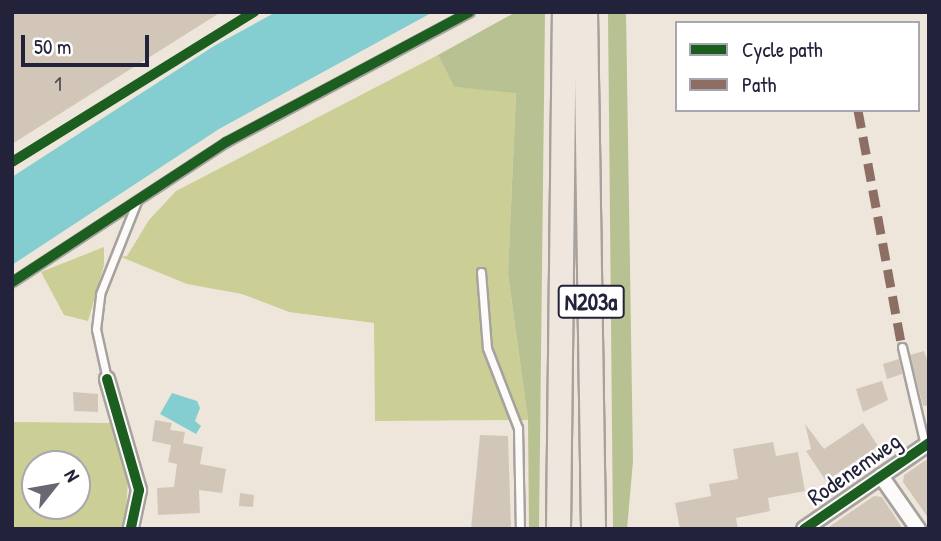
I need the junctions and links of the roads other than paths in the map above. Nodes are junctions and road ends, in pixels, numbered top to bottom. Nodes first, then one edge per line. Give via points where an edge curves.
1 (469, 12) edge
2 (564, 12) edge
3 (585, 12) edge
4 (574, 76) junction
5 (137, 200) junction
6 (481, 272) dead end
7 (12, 282) edge
8 (902, 347) dead end
9 (107, 379) joint
10 (927, 445) edge
11 (881, 476) junction
12 (131, 529) edge
13 (520, 529) edge
14 (558, 529) edge
15 (593, 529) edge
16 (804, 529) edge
17 (918, 529) edge

1 - 5 lane via 226,142
2 - 4 highway, N203a
3 - 4 highway, N203a
4 - 14 highway, N203a
4 - 15 highway, N203a
5 - 7 lane
5 - 9 lane via 100,295 96,329
6 - 13 lane via 487,348 518,428
8 - 10 lane
9 - 12 street via 139,490
10 - 11 street, Rodenemweg
11 - 16 street, Rodenemweg
11 - 17 street

